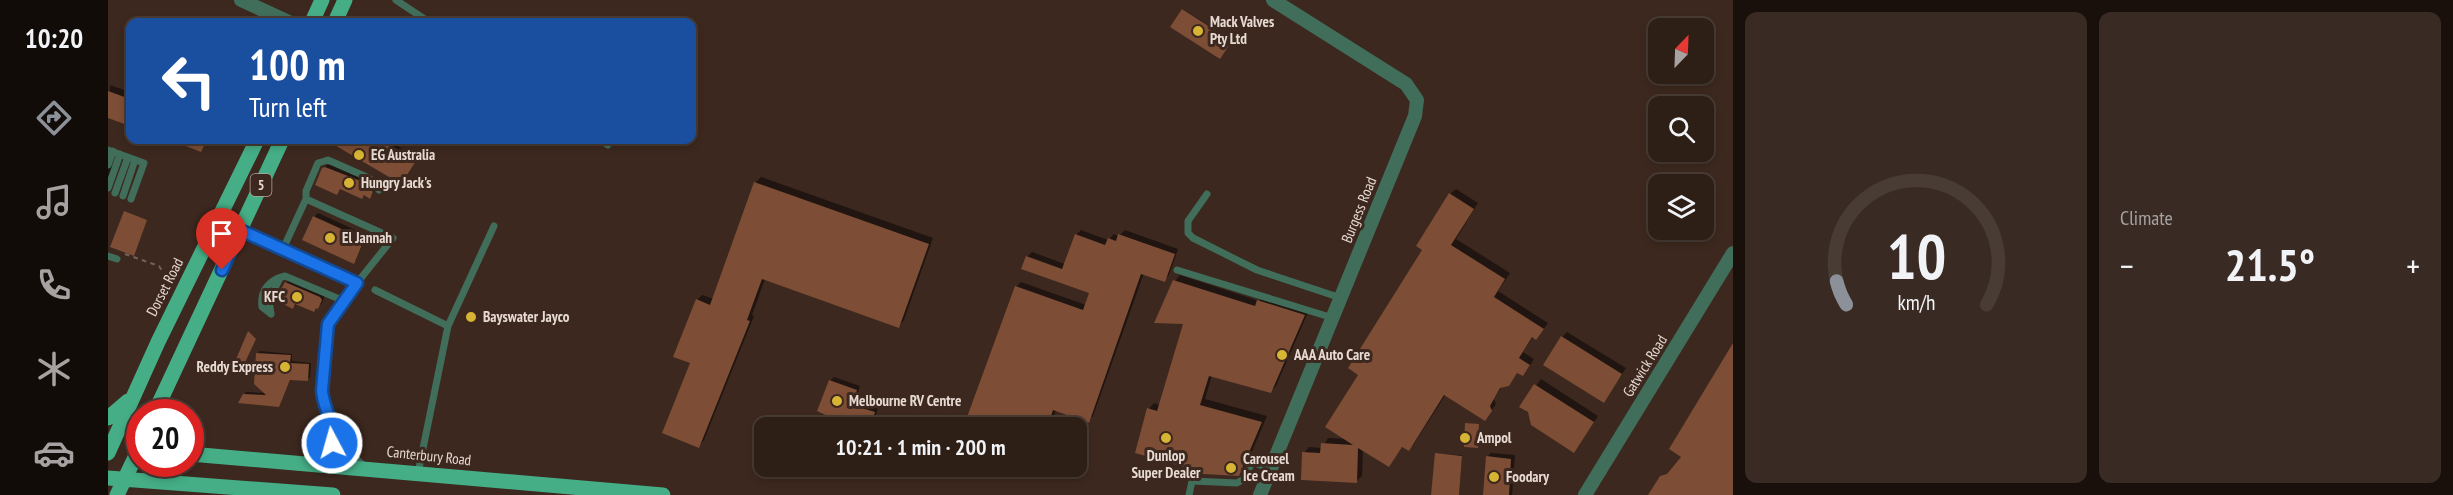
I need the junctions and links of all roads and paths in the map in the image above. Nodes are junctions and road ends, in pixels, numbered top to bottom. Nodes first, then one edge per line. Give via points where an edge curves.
1 (241, 0) edge
2 (322, 0) edge
3 (345, 0) edge
4 (396, 0) edge
5 (1273, 0) edge
6 (281, 18) edge
7 (314, 18) edge
8 (337, 18) edge
9 (423, 18) edge
10 (255, 144) edge
11 (280, 144) edge
12 (121, 154) edge
13 (108, 165) edge
14 (108, 188) edge
15 (379, 190) dead end
16 (119, 194) dead end
17 (1207, 194) dead end
18 (131, 199) dead end
19 (306, 199) junction
20 (219, 220) junction
21 (494, 226) dead end
22 (240, 230) junction
23 (283, 249) junction
24 (1733, 254) edge
25 (117, 255) joint
26 (108, 256) edge
27 (1177, 270) dead end
28 (168, 281) dead end
29 (357, 283) junction
30 (375, 290) dead end
31 (1341, 298) junction
32 (344, 301) junction
33 (271, 314) dead end
34 (1333, 318) junction
35 (448, 326) junction
36 (166, 391) junction
37 (132, 397) junction
38 (162, 399) edge
39 (166, 399) edge
40 (108, 418) edge
41 (331, 420) junction
42 (126, 449) edge
43 (109, 450) edge
44 (204, 453) edge
45 (300, 462) junction
46 (367, 468) junction
47 (1271, 469) junction
48 (418, 473) junction
49 (126, 474) edge
50 (108, 478) edge
51 (124, 478) junction
52 (290, 491) junction
53 (591, 492) edge
54 (117, 495) edge
55 (237, 495) edge
56 (333, 495) edge
57 (663, 495) edge
58 (1188, 495) edge
59 (1260, 495) edge
60 (1585, 495) edge

1 - 6 street
2 - 7 main road
3 - 8 main road
4 - 9 lane
5 - 31 street, Burgess Road via 1406,84 1417,100 1415,116
10 - 20 main road, Dorset Road / 5
11 - 22 main road, 5
12 - 13 lane
12 - 14 lane
12 - 16 lane
12 - 18 lane via 144,163
15 - 19 lane via 369,178 322,160 306,191
17 - 31 lane via 1188,221 1188,233 1193,238 1257,270
19 - 23 lane
19 - 29 lane via 393,238
20 - 22 lane
20 - 37 main road, Dorset Road / 5
21 - 35 lane
22 - 23 lane
22 - 36 main road, 5
23 - 29 lane
24 - 60 street, Gatwick Road
25 - 26 lane
25 - 28 path via 159,266
27 - 34 lane
29 - 32 lane
30 - 35 lane
31 - 34 street, Burgess Road
32 - 33 lane via 282,276 268,284 262,295 262,307
32 - 41 lane via 332,316 326,333 322,400
34 - 47 street, Burgess Road
35 - 48 lane
36 - 38 main road, 5
36 - 39 main road
37 - 40 main road
37 - 43 main road, Dorset Road / 5
41 - 45 lane via 333,436 329,447
41 - 46 lane
42 - 43 main road
44 - 45 main road, Canterbury Road
45 - 46 main road, Canterbury Road
46 - 48 main road, Canterbury Road
47 - 58 lane via 1252,462 1244,480 1192,481
47 - 59 street, Burgess Road
48 - 53 main road, Canterbury Road
49 - 51 main road
50 - 51 main road
51 - 52 main road
51 - 54 main road
52 - 55 main road
52 - 56 main road
53 - 57 main road, Canterbury Road

